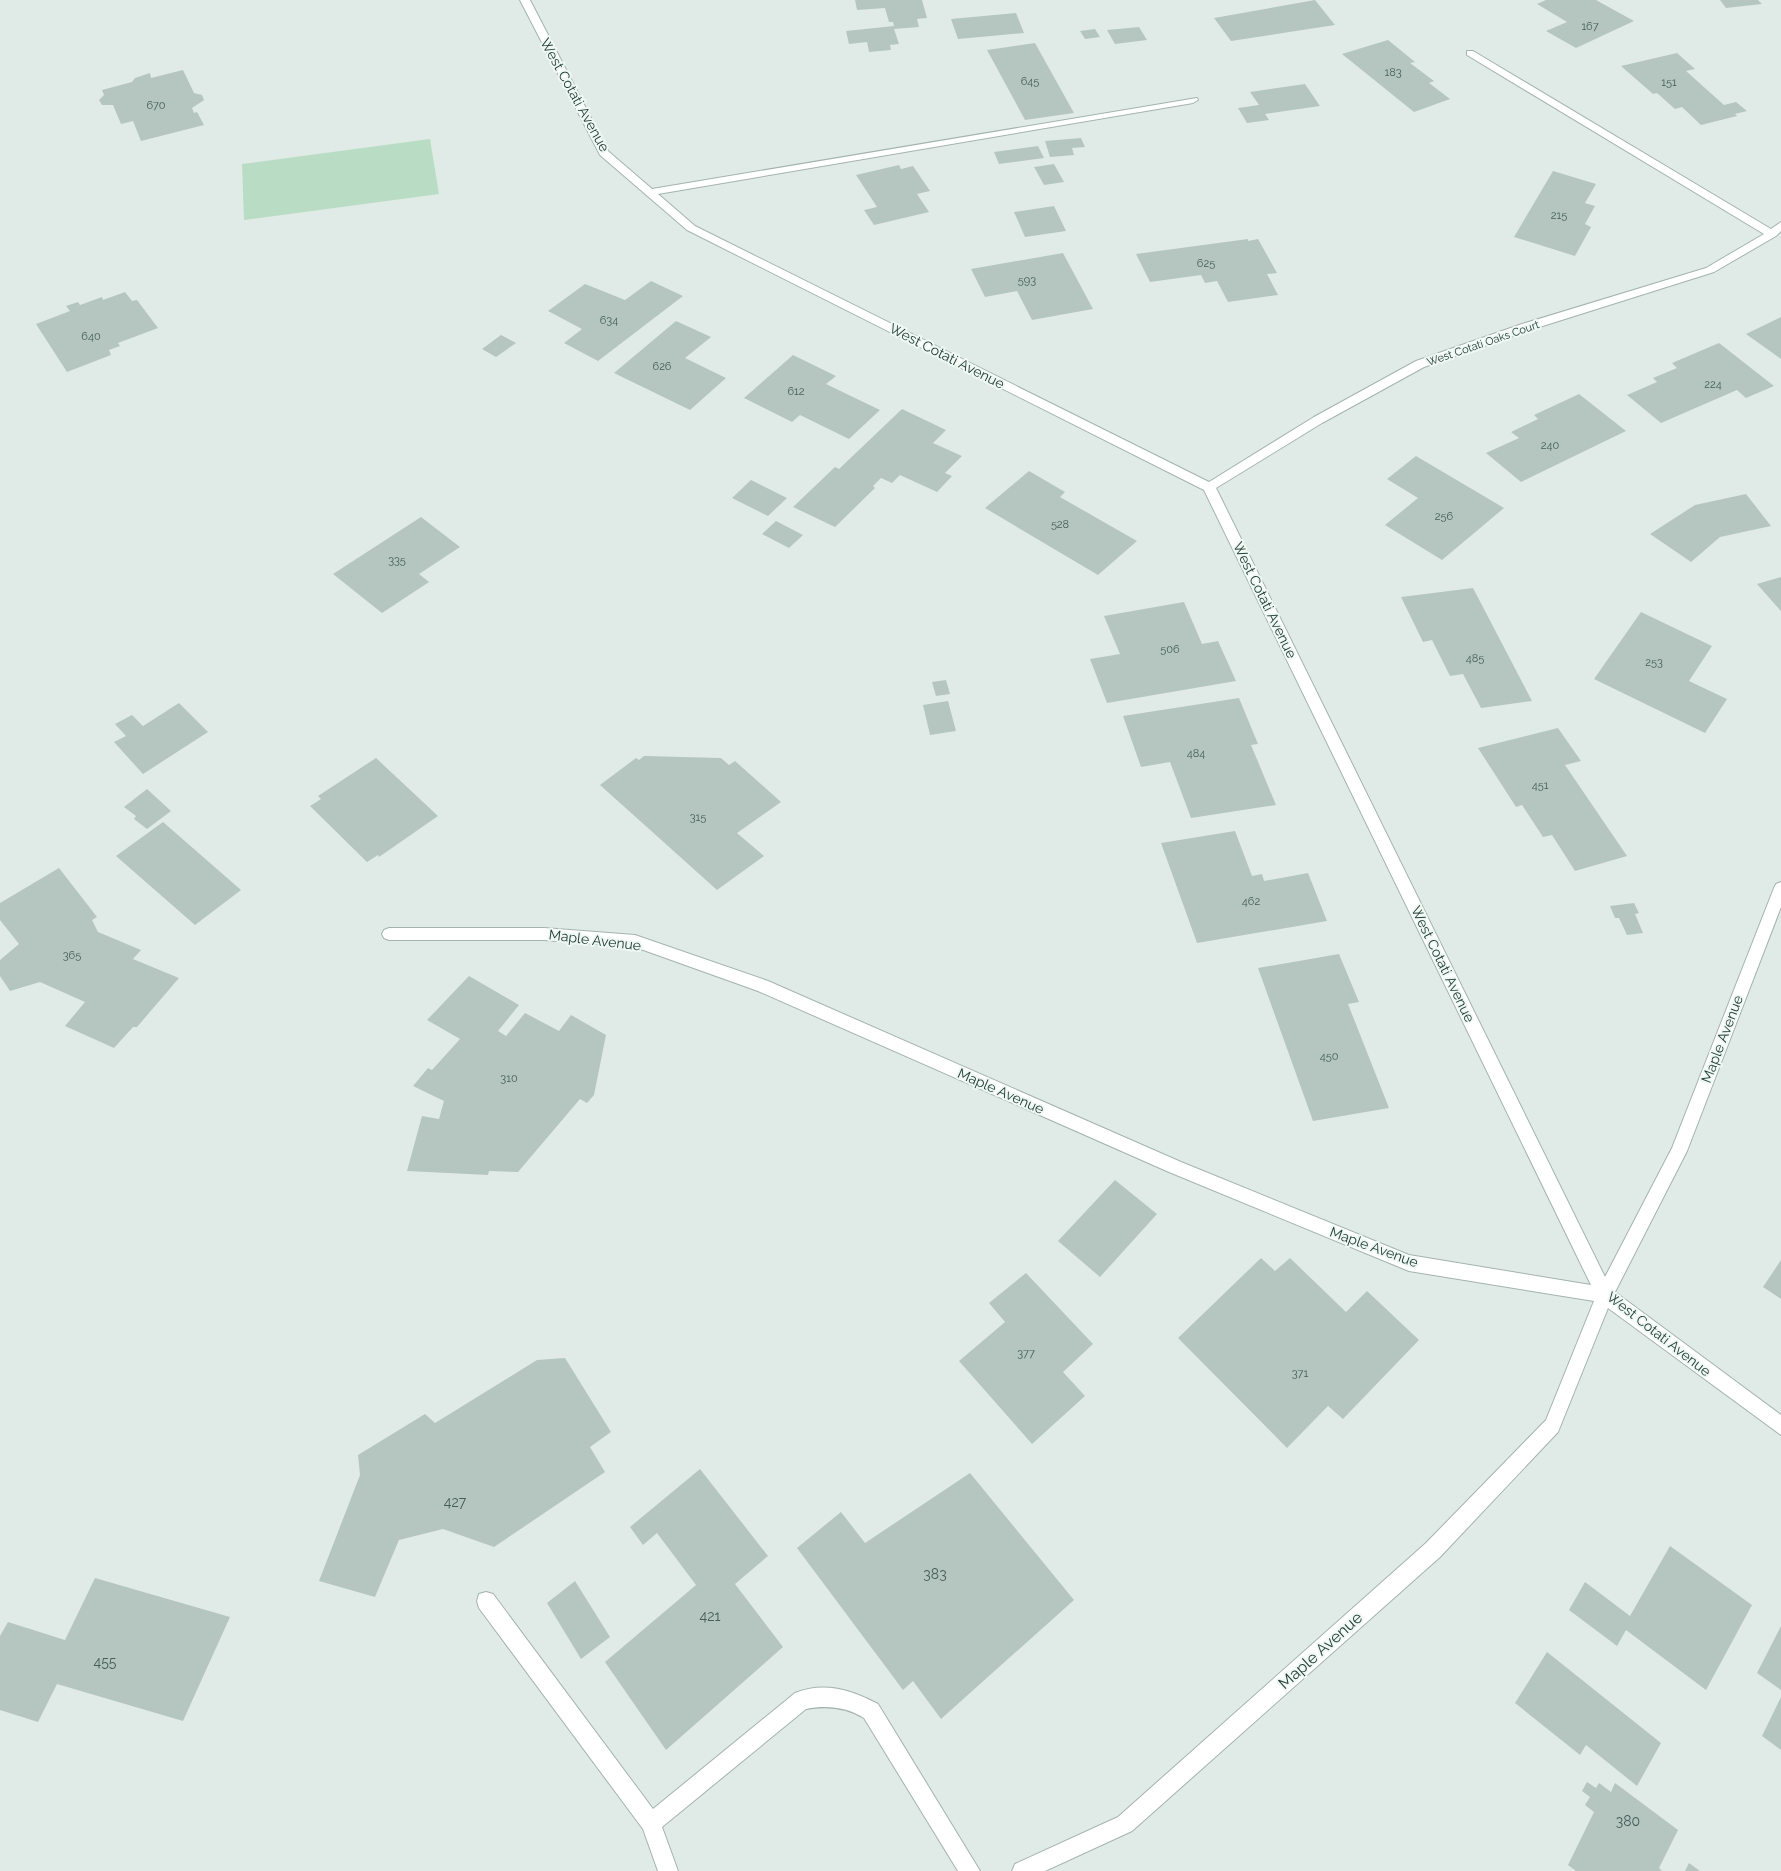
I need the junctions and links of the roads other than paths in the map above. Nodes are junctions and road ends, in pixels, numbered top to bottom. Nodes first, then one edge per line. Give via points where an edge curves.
1 (525, 0) edge
2 (1470, 53) dead end
3 (1193, 100) dead end
4 (650, 192) junction
5 (1781, 225) edge
6 (1772, 234) junction
7 (1210, 487) junction
8 (1781, 888) edge
9 (389, 934) dead end
10 (1606, 1295) junction
11 (1781, 1426) edge
12 (486, 1601) dead end
13 (651, 1823) junction
14 (668, 1871) edge
15 (970, 1871) edge
16 (1022, 1871) edge

1 - 4 street, West Cotati Avenue via 604,153
2 - 6 street
3 - 4 street
4 - 7 street, West Cotati Avenue via 690,228
5 - 6 street, West Cotati Oaks Court
6 - 7 street, West Cotati Oaks Court via 1710,270 1526,326 1420,364 1318,420
7 - 10 street, West Cotati Avenue
8 - 10 street, Maple Avenue via 1679,1151
9 - 10 street, Maple Avenue via 544,934 636,941 763,986 1176,1167 1409,1263
10 - 11 street, West Cotati Avenue
10 - 16 street, Maple Avenue via 1552,1426 1433,1550 1125,1824
12 - 13 street
13 - 14 street
13 - 15 street via 802,1700 838,1696 871,1711

